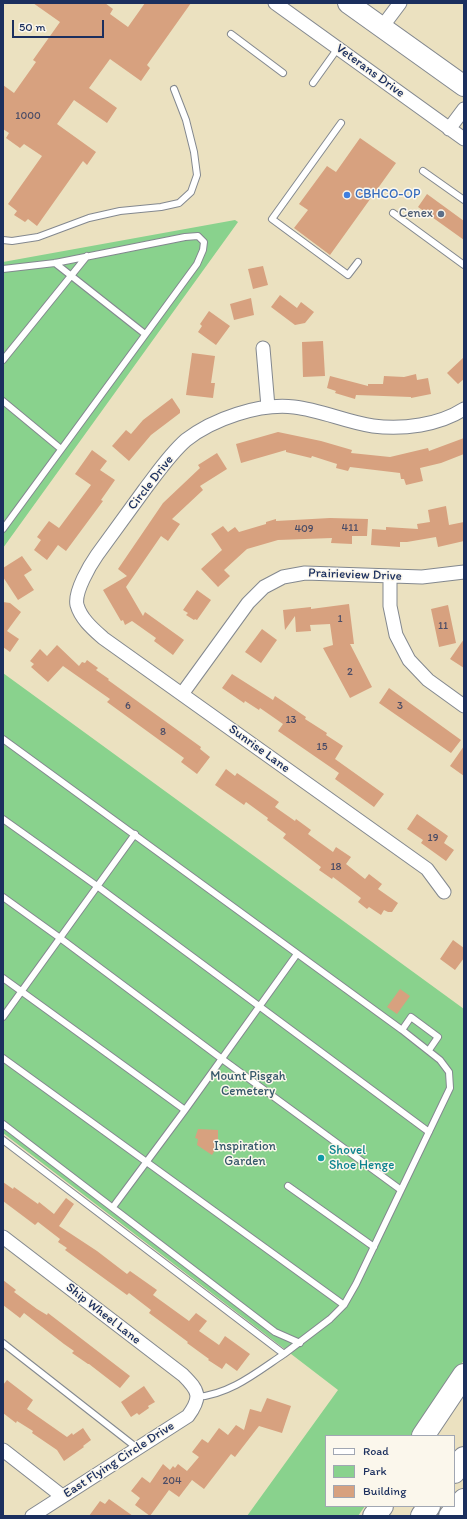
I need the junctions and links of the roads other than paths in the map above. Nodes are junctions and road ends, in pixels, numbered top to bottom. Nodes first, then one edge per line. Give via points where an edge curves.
1 (275, 3) edge
2 (348, 3) edge
3 (400, 3) edge
4 (382, 27) junction
5 (231, 34) dead end
6 (338, 48) junction
7 (283, 73) dead end
8 (313, 83) dead end
9 (464, 86) edge
10 (174, 89) dead end
11 (464, 109) edge
12 (341, 123) dead end
13 (449, 129) junction
14 (464, 140) edge
15 (423, 171) dead end
16 (464, 200) edge
17 (393, 213) dead end
18 (3, 240) edge
19 (87, 256) junction
20 (358, 262) dead end
21 (55, 263) junction
22 (464, 265) edge
23 (3, 269) edge
24 (71, 276) junction
25 (145, 334) junction
26 (263, 348) dead end
27 (3, 360) edge
28 (3, 401) edge
29 (268, 407) junction
30 (464, 409) edge
31 (61, 449) junction
32 (3, 529) edge
33 (464, 572) edge
34 (390, 576) junction
35 (77, 604) joint
36 (182, 694) junction
37 (464, 706) edge
38 (3, 739) edge
39 (3, 819) edge
40 (135, 834) junction
41 (97, 886) junction
42 (444, 892) dead end
43 (3, 897) edge
44 (60, 938) junction
45 (297, 954) junction
46 (3, 978) edge
47 (22, 991) junction
48 (259, 1007) junction
49 (3, 1017) edge
50 (402, 1030) junction
51 (429, 1050) junction
52 (3, 1058) edge
53 (222, 1059) junction
54 (185, 1110) junction
55 (3, 1124) edge
56 (429, 1132) junction
57 (3, 1140) edge
58 (146, 1161) junction
59 (288, 1186) dead end
60 (402, 1190) junction
61 (113, 1207) junction
62 (3, 1237) edge
63 (374, 1247) junction
64 (344, 1305) junction
65 (300, 1342) junction
66 (3, 1343) edge
67 (284, 1354) junction
68 (464, 1375) edge
69 (464, 1395) edge
70 (197, 1397) junction
71 (424, 1435) edge
72 (435, 1435) edge
73 (138, 1448) junction
74 (3, 1450) edge
75 (464, 1458) edge
76 (455, 1471) edge
77 (62, 1496) junction
78 (464, 1500) edge
79 (369, 1507) edge
80 (381, 1507) edge
81 (428, 1507) edge
82 (32, 1516) edge
83 (363, 1516) edge
84 (374, 1516) edge
85 (422, 1516) edge
86 (450, 1516) edge

1 - 6 street, Veterans Drive
2 - 4 main road
3 - 4 street
4 - 9 main road
5 - 7 lane
6 - 8 lane
6 - 13 street, Veterans Drive
10 - 18 lane via 186,120 197,175 191,192 179,203 120,211 89,218 38,237
11 - 13 street
12 - 20 lane via 272,219 348,275
13 - 14 street, Veterans Drive
15 - 16 lane
17 - 22 lane
19 - 21 lane
19 - 24 lane
19 - 25 lane via 185,237 198,236 204,242 197,264
21 - 23 lane
21 - 24 lane
24 - 25 lane
24 - 27 lane
25 - 31 lane
26 - 29 street
28 - 31 lane
29 - 30 street, Circle Drive via 294,407 373,426 406,427 434,422
29 - 35 street, Circle Drive via 240,412 186,440 164,464 88,568
31 - 32 lane
33 - 34 street, Prairieview Drive via 422,577
34 - 36 street, Prairieview Drive via 305,573 283,577 264,587 248,603
34 - 37 street via 390,606 396,635 409,660 428,680
35 - 36 street, Sunrise Lane via 86,623 103,638
36 - 42 street, Sunrise Lane via 427,869
38 - 40 lane
39 - 41 lane
40 - 41 lane
40 - 45 lane
41 - 44 lane
41 - 48 lane
43 - 44 lane
44 - 47 lane
44 - 53 lane
45 - 48 lane
45 - 50 lane
46 - 47 lane
47 - 49 lane
47 - 54 lane
48 - 53 lane
48 - 56 lane
50 - 51 lane
50 - 51 lane via 411,1017 438,1037
51 - 56 lane via 449,1072 450,1088
52 - 58 lane
53 - 54 lane
53 - 60 lane
54 - 58 lane
55 - 61 lane
56 - 60 lane
57 - 67 lane
58 - 61 lane
58 - 64 lane
59 - 63 lane
60 - 63 lane
61 - 65 lane via 275,1332
62 - 70 street, Ship Wheel Lane via 183,1375 192,1385
63 - 64 lane
64 - 65 lane
65 - 67 lane
66 - 73 lane
67 - 70 lane via 237,1385 209,1396
68 - 71 highway
69 - 72 highway
70 - 73 street, East Flying Circle Drive via 196,1405 188,1416
73 - 77 street, East Flying Circle Drive
74 - 77 street
75 - 76 highway
77 - 82 street, East Flying Circle Drive
78 - 86 highway
79 - 83 highway
80 - 84 highway
81 - 85 highway

